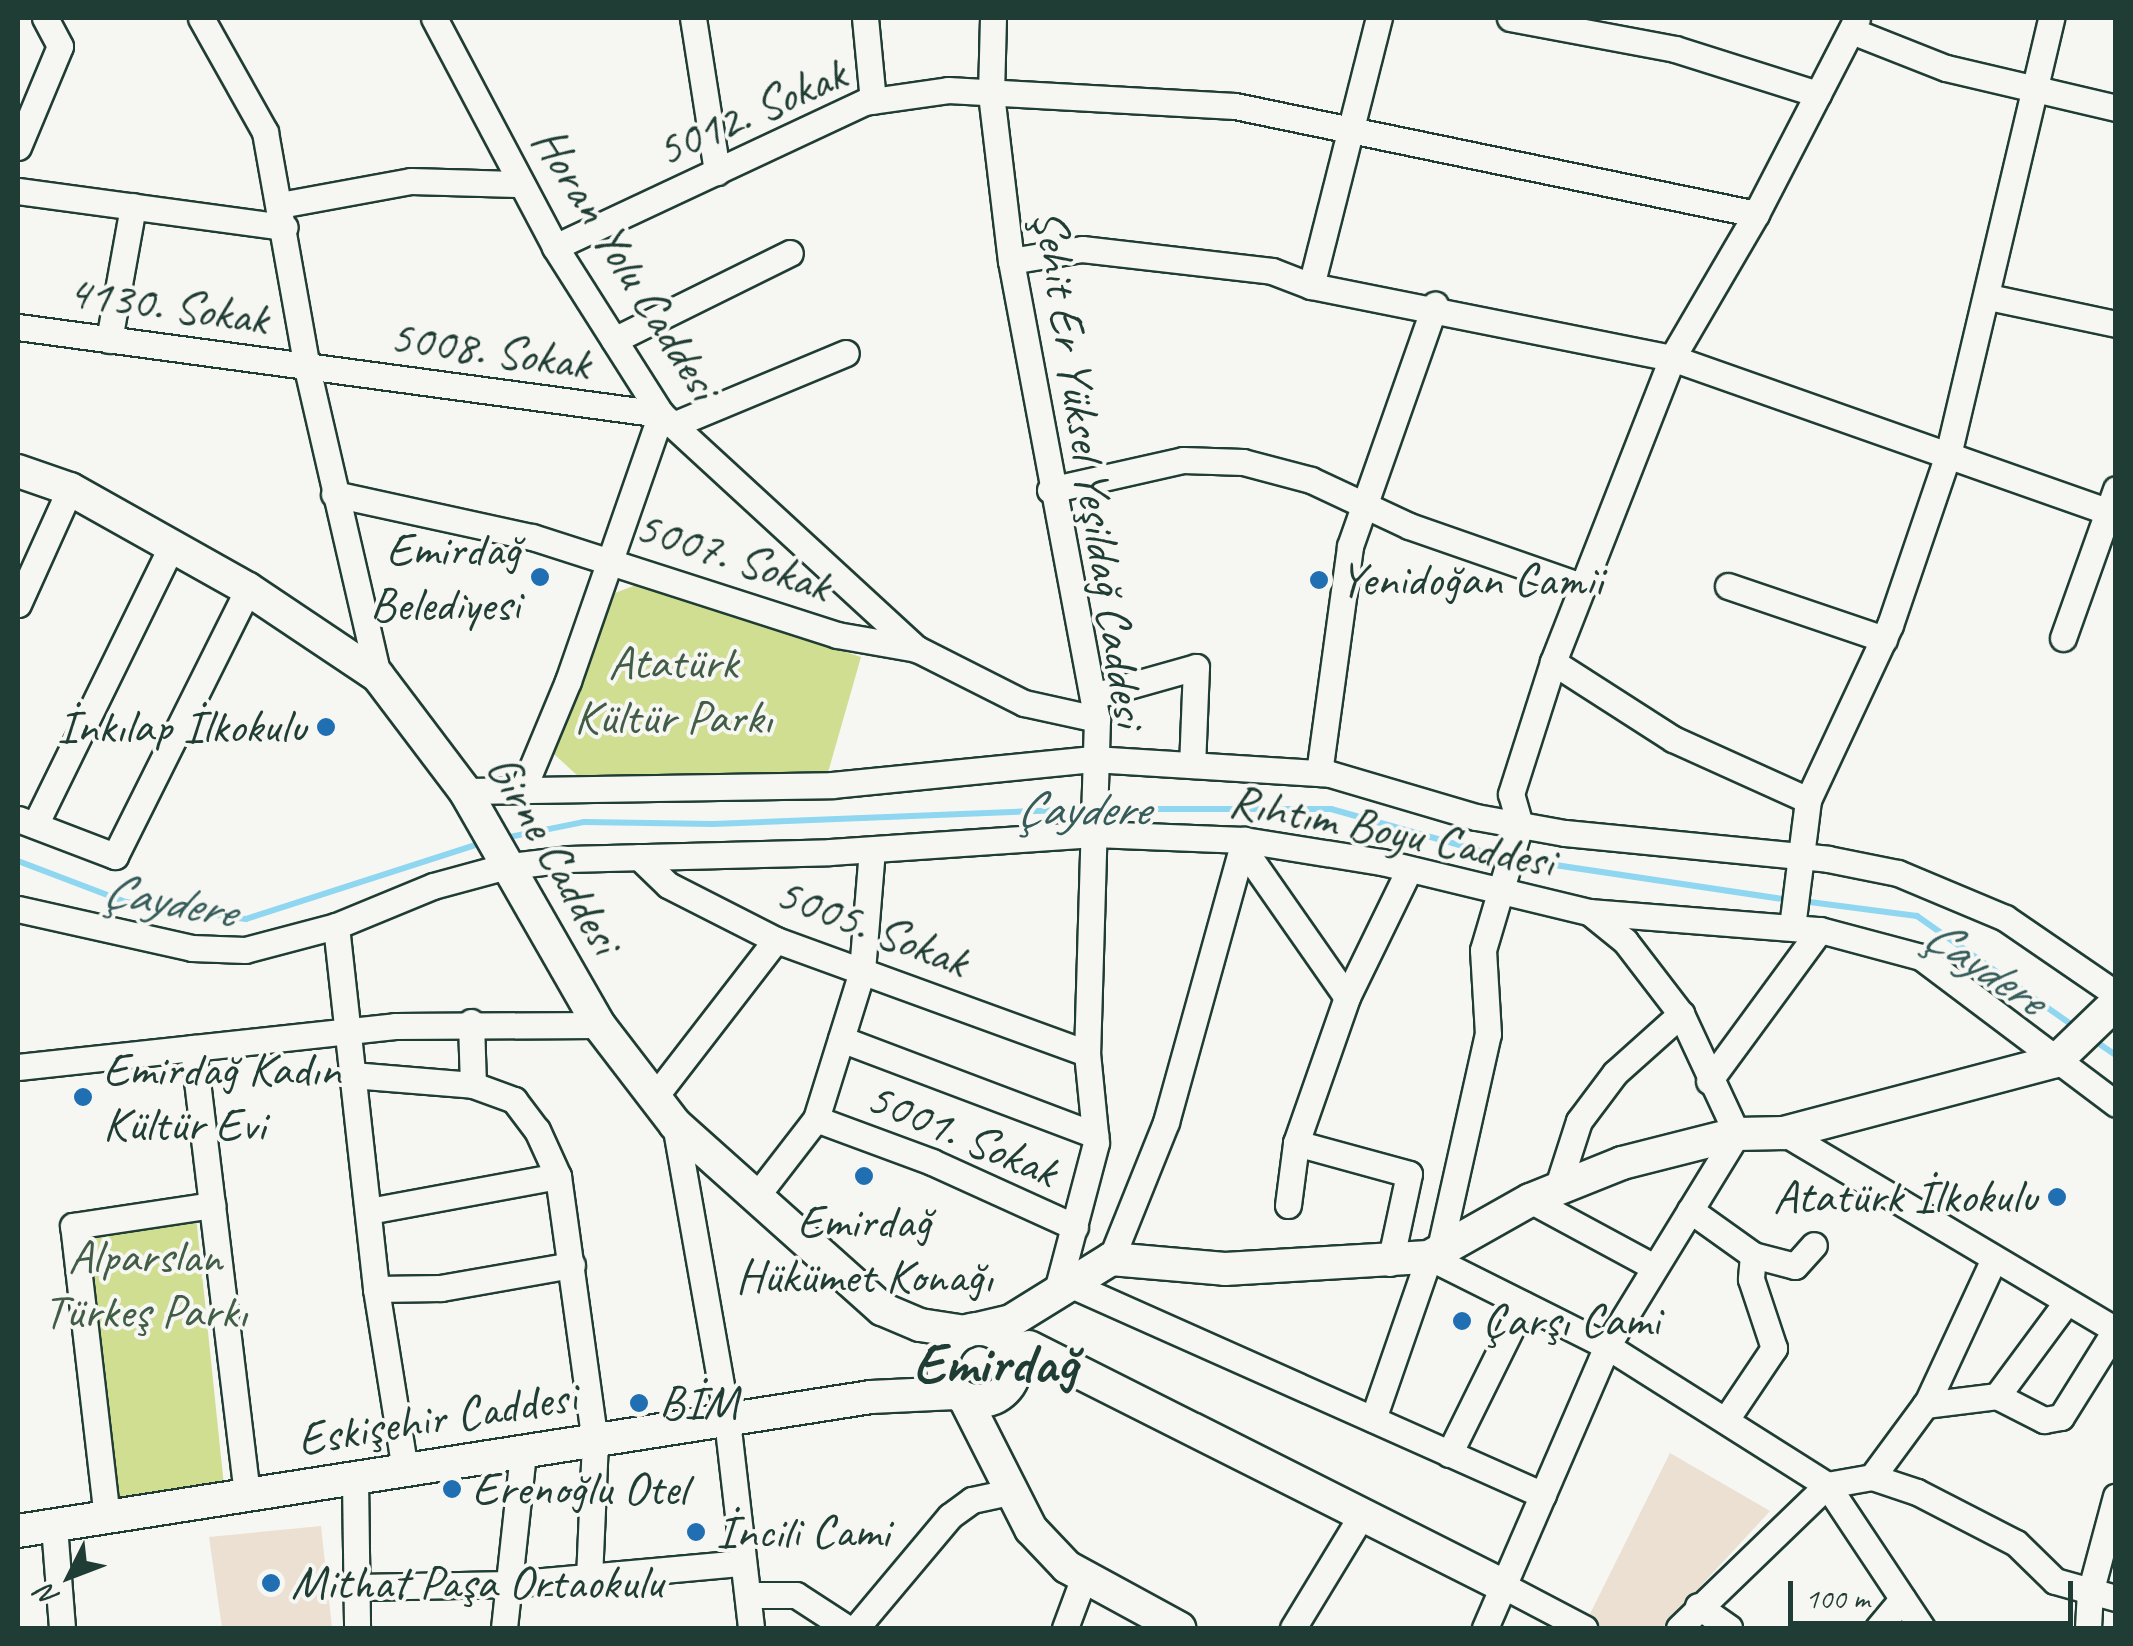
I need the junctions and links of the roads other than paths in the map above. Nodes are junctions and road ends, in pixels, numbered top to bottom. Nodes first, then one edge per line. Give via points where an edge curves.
1 (45, 18) edge
2 (201, 18) edge
3 (693, 18) edge
4 (865, 18) edge
5 (993, 18) edge
6 (1379, 18) edge
7 (1510, 18) edge
8 (2050, 18) edge
9 (437, 19) edge
10 (1854, 24) edge
11 (2032, 92) junction
12 (991, 94) junction
13 (1818, 94) junction
14 (873, 101) junction
15 (2116, 108) edge
16 (1350, 126) junction
17 (18, 148) edge
18 (717, 172) junction
19 (519, 184) junction
20 (18, 191) edge
21 (133, 206) junction
22 (1756, 214) junction
23 (282, 216) junction
24 (555, 247) junction
25 (790, 252) dead end
26 (1011, 261) junction
27 (1312, 286) junction
28 (1989, 297) junction
29 (1434, 306) junction
30 (2116, 324) edge
31 (18, 327) edge
32 (109, 340) junction
33 (614, 340) junction
34 (846, 353) dead end
35 (1672, 358) junction
36 (307, 368) junction
37 (667, 420) junction
38 (1948, 455) junction
39 (18, 471) edge
40 (70, 489) junction
41 (1050, 490) junction
42 (334, 494) junction
43 (1362, 504) junction
44 (2113, 505) edge
45 (172, 547) junction
46 (612, 561) junction
47 (1581, 586) junction
48 (1728, 586) dead end
49 (248, 589) junction
50 (18, 604) edge
51 (2063, 638) dead end
52 (1884, 639) junction
53 (916, 649) junction
54 (1553, 662) junction
55 (378, 676) junction
56 (1095, 708) junction
57 (1093, 759) junction
58 (1192, 764) junction
59 (1319, 773) junction
60 (522, 788) junction
61 (470, 798) junction
62 (1808, 800) junction
63 (26, 822) edge
64 (1520, 824) junction
65 (1094, 834) junction
66 (1245, 846) junction
67 (872, 850) junction
68 (639, 857) junction
69 (1806, 858) junction
70 (504, 867) junction
71 (1408, 872) junction
72 (1501, 894) junction
73 (18, 909) edge
74 (1588, 912) junction
75 (336, 926) junction
76 (1792, 927) junction
77 (1820, 930) junction
78 (776, 940) junction
79 (862, 970) junction
80 (1347, 997) junction
81 (2113, 1003) edge
82 (1680, 1014) junction
83 (472, 1022) junction
84 (599, 1025) junction
85 (348, 1030) junction
86 (841, 1039) junction
87 (193, 1048) junction
88 (1087, 1052) junction
89 (2063, 1054) junction
90 (18, 1067) edge
91 (352, 1074) junction
92 (1709, 1081) junction
93 (473, 1085) junction
94 (656, 1095) junction
95 (2116, 1104) edge
96 (816, 1120) junction
97 (675, 1124) junction
98 (1784, 1133) junction
99 (1737, 1134) junction
100 (1095, 1135) junction
101 (1296, 1143) junction
102 (558, 1176) junction
103 (758, 1194) junction
104 (1544, 1195) junction
105 (212, 1205) junction
106 (1288, 1205) dead end
107 (1690, 1210) junction
108 (369, 1211) junction
109 (1075, 1227) junction
110 (1814, 1245) dead end
111 (1434, 1252) junction
112 (1754, 1255) junction
113 (1111, 1259) junction
114 (1993, 1261) junction
115 (1390, 1263) junction
116 (572, 1265) junction
117 (1654, 1267) junction
118 (1063, 1285) junction
119 (376, 1289) junction
120 (1523, 1304) junction
121 (2065, 1304) junction
122 (2115, 1330) edge
123 (963, 1337) junction
124 (1607, 1346) junction
125 (1029, 1347) junction
126 (1009, 1385) junction
127 (960, 1396) junction
128 (1997, 1396) junction
129 (871, 1397) junction
130 (1925, 1405) junction
131 (1727, 1418) junction
132 (727, 1420) junction
133 (1372, 1420) junction
134 (595, 1441) junction
135 (523, 1453) junction
136 (1449, 1454) junction
137 (405, 1471) junction
138 (1872, 1477) junction
139 (355, 1479) junction
140 (1827, 1485) junction
141 (1009, 1492) junction
142 (1543, 1496) junction
143 (2116, 1496) edge
144 (247, 1497) junction
145 (1363, 1513) junction
146 (106, 1518) junction
147 (54, 1526) junction
148 (18, 1531) edge
149 (742, 1563) junction
150 (589, 1577) junction
151 (1084, 1577) junction
152 (510, 1584) junction
153 (1502, 1584) junction
154 (358, 1586) junction
155 (748, 1595) junction
156 (2103, 1596) edge
157 (1902, 1600) junction
158 (1698, 1606) junction
159 (62, 1628) edge
160 (357, 1628) edge
161 (504, 1628) edge
162 (750, 1628) edge
163 (846, 1628) edge
164 (856, 1628) edge
165 (1065, 1628) edge
166 (1180, 1628) edge
167 (1293, 1628) edge
168 (1485, 1628) edge
169 (1584, 1628) edge
170 (1679, 1628) edge
171 (1729, 1628) edge
172 (1878, 1628) edge
173 (1922, 1628) edge
174 (2088, 1628) edge

1 - 17 street via 60,46
2 - 23 street via 265,132
3 - 18 street
4 - 14 street
5 - 12 street, Şehit Er Yüksel Yeşildağ Caddesi
6 - 16 street
7 - 13 street via 1675,49
8 - 11 street
9 - 19 street, Horan Yolu Caddesi
10 - 11 street
10 - 13 street
11 - 15 street
11 - 28 street
12 - 14 street, 5012. Sokak via 948,90
12 - 16 street, 5012. Sokak via 1235,106
12 - 26 street, Şehit Er Yüksel Yeşildağ Caddesi
13 - 22 street
14 - 18 street, 5012. Sokak
16 - 22 street, 5012. Sokak
16 - 27 street
18 - 24 street, 5012. Sokak
19 - 23 street via 411,181
19 - 24 street, Horan Yolu Caddesi
20 - 21 street
21 - 23 street
21 - 32 street
22 - 35 street
23 - 36 street
24 - 33 street, Horan Yolu Caddesi
25 - 33 street
26 - 27 street via 1082,249 1272,271
26 - 41 street, Şehit Er Yüksel Yeşildağ Caddesi
27 - 29 street
28 - 30 street
28 - 38 street
29 - 35 street
29 - 43 street
31 - 32 street, 4130. Sokak
32 - 36 street, 4130. Sokak
33 - 37 street, Horan Yolu Caddesi
34 - 37 street
35 - 38 street
35 - 47 street
36 - 37 street, 5008. Sokak
36 - 42 street
37 - 46 street
37 - 53 street, Horan Yolu Caddesi
38 - 44 street
38 - 52 street
39 - 40 main road, Girne Caddesi
40 - 45 main road, Girne Caddesi
40 - 50 street
41 - 43 street via 1183,460 1243,462 1311,480
41 - 56 street, Şehit Er Yüksel Yeşildağ Caddesi
42 - 46 street, 5007. Sokak
42 - 55 street
43 - 47 street
43 - 59 street
44 - 51 street
45 - 49 main road, Girne Caddesi
45 - 63 street
46 - 53 street, 5007. Sokak via 837,635
46 - 60 street
47 - 54 street
48 - 52 street
49 - 55 main road, Girne Caddesi
49 - 63 street via 115,856
52 - 62 street
53 - 56 street, 5007. Sokak via 1024,703
54 - 62 street via 1673,739
54 - 64 street via 1512,794
55 - 61 main road, Girne Caddesi
56 - 57 street, Şehit Er Yüksel Yeşildağ Caddesi
56 - 58 street via 1196,667
57 - 58 street, Rıhtım Boyu Caddesi
57 - 60 street, Rıhtım Boyu Caddesi via 832,785
57 - 65 street, Şehit Er Yüksel Yeşildağ Caddesi
58 - 59 street, Rıhtım Boyu Caddesi
59 - 64 street, Rıhtım Boyu Caddesi
60 - 61 street, Rıhtım Boyu Caddesi
61 - 70 main road, Girne Caddesi
62 - 69 street
64 - 69 street, Rıhtım Boyu Caddesi
64 - 72 street
65 - 66 street, Rıhtım Boyu Caddesi
65 - 67 street, Rıhtım Boyu Caddesi
65 - 88 street, Şehit Er Yüksel Yeşildağ Caddesi
66 - 71 street, Rıhtım Boyu Caddesi
66 - 80 street
66 - 113 street via 1182,1046 1166,1122
67 - 68 street, Rıhtım Boyu Caddesi
67 - 79 street
68 - 70 street, Rıhtım Boyu Caddesi
68 - 78 street, 5005. Sokak via 668,885
69 - 76 street
69 - 81 street, Rıhtım Boyu Caddesi via 1898,873 2005,918
70 - 75 street, Rıhtım Boyu Caddesi via 433,886
70 - 84 main road, Girne Caddesi
71 - 72 street, Rıhtım Boyu Caddesi
71 - 80 street
72 - 74 street, Rıhtım Boyu Caddesi
72 - 111 street via 1483,950 1488,1034
73 - 75 street, Rıhtım Boyu Caddesi via 192,948 245,950
74 - 76 street, Rıhtım Boyu Caddesi
74 - 82 street via 1625,941
75 - 85 street
76 - 77 street, Rıhtım Boyu Caddesi
77 - 89 street, Rıhtım Boyu Caddesi via 1922,957
77 - 92 street
78 - 79 street, 5005. Sokak
78 - 94 street
79 - 86 street
79 - 88 street, 5005. Sokak
80 - 101 street
81 - 89 main road
82 - 92 street
82 - 104 street via 1615,1073 1579,1121
83 - 84 street
83 - 85 street
83 - 93 street
84 - 94 main road, Girne Caddesi
85 - 87 street
85 - 91 street
86 - 96 street
86 - 100 street
87 - 90 street
87 - 105 street
88 - 100 street, Şehit Er Yüksel Yeşildağ Caddesi
89 - 95 street, Rıhtım Boyu Caddesi
89 - 98 main road
91 - 93 street
91 - 108 street
92 - 99 street
93 - 102 street via 514,1100
94 - 97 main road, Girne Caddesi
96 - 103 street
96 - 109 street, 5001. Sokak via 932,1162
97 - 103 main road, Girne Caddesi
97 - 132 street
98 - 99 main road
98 - 114 street
99 - 104 main road via 1622,1163
99 - 107 street
100 - 109 street, Şehit Er Yüksel Yeşildağ Caddesi
101 - 106 street
101 - 115 street via 1409,1174
102 - 108 street
102 - 116 street
103 - 123 main road, Girne Caddesi via 882,1308
104 - 111 main road
104 - 117 street
105 - 144 street
105 - 146 street via 74,1226
107 - 112 street
107 - 117 street
108 - 119 street
109 - 118 street, Şehit Er Yüksel Yeşildağ Caddesi
110 - 112 street via 1795,1266
111 - 115 main road
111 - 120 street
111 - 133 street
112 - 131 street via 1752,1279 1774,1348
113 - 115 main road via 1225,1269
113 - 118 main road, Eskişehir Caddesi
114 - 121 street
114 - 130 street
116 - 119 street via 440,1288
116 - 134 street
117 - 124 street
118 - 123 main road, Eskişehir Caddesi via 1011,1321
118 - 125 main road
118 - 133 street
119 - 137 street
120 - 124 street
120 - 136 street
121 - 122 street
121 - 128 street
122 - 128 street via 2061,1417 2044,1420
123 - 126 main road via 997,1334 1011,1348
123 - 127 main road via 944,1373
123 - 129 main road, Eskişehir Caddesi
124 - 131 street
124 - 142 street
125 - 126 main road
125 - 145 main road
126 - 127 main road via 987,1401
126 - 141 main road via 1002,1440
127 - 129 main road, Eskişehir Caddesi
127 - 141 main road
128 - 130 street
129 - 132 main road, Eskişehir Caddesi
130 - 138 street
131 - 140 street
132 - 134 main road, Eskişehir Caddesi
132 - 149 street
133 - 136 street
134 - 135 main road, Eskişehir Caddesi
134 - 150 street
135 - 137 main road, Eskişehir Caddesi
135 - 152 street
136 - 142 street
137 - 139 main road, Eskişehir Caddesi
138 - 140 street
138 - 156 street via 1917,1492 2016,1543 2055,1581
139 - 144 main road, Eskişehir Caddesi
139 - 154 street
140 - 157 street
140 - 158 street
141 - 151 main road via 1031,1530
141 - 164 street via 972,1500 950,1516
142 - 153 street
143 - 156 street
144 - 146 main road, Eskişehir Caddesi
145 - 153 main road
145 - 167 street
146 - 147 main road, Eskişehir Caddesi
147 - 148 main road, Eskişehir Caddesi
147 - 159 street
149 - 150 street
149 - 155 street
150 - 152 street
151 - 165 street
151 - 166 main road
152 - 154 street
152 - 161 street
153 - 168 street
153 - 169 street
154 - 160 street
155 - 162 street
155 - 163 street via 796,1595
156 - 174 street
157 - 172 street
157 - 173 street
158 - 170 street
158 - 171 street

